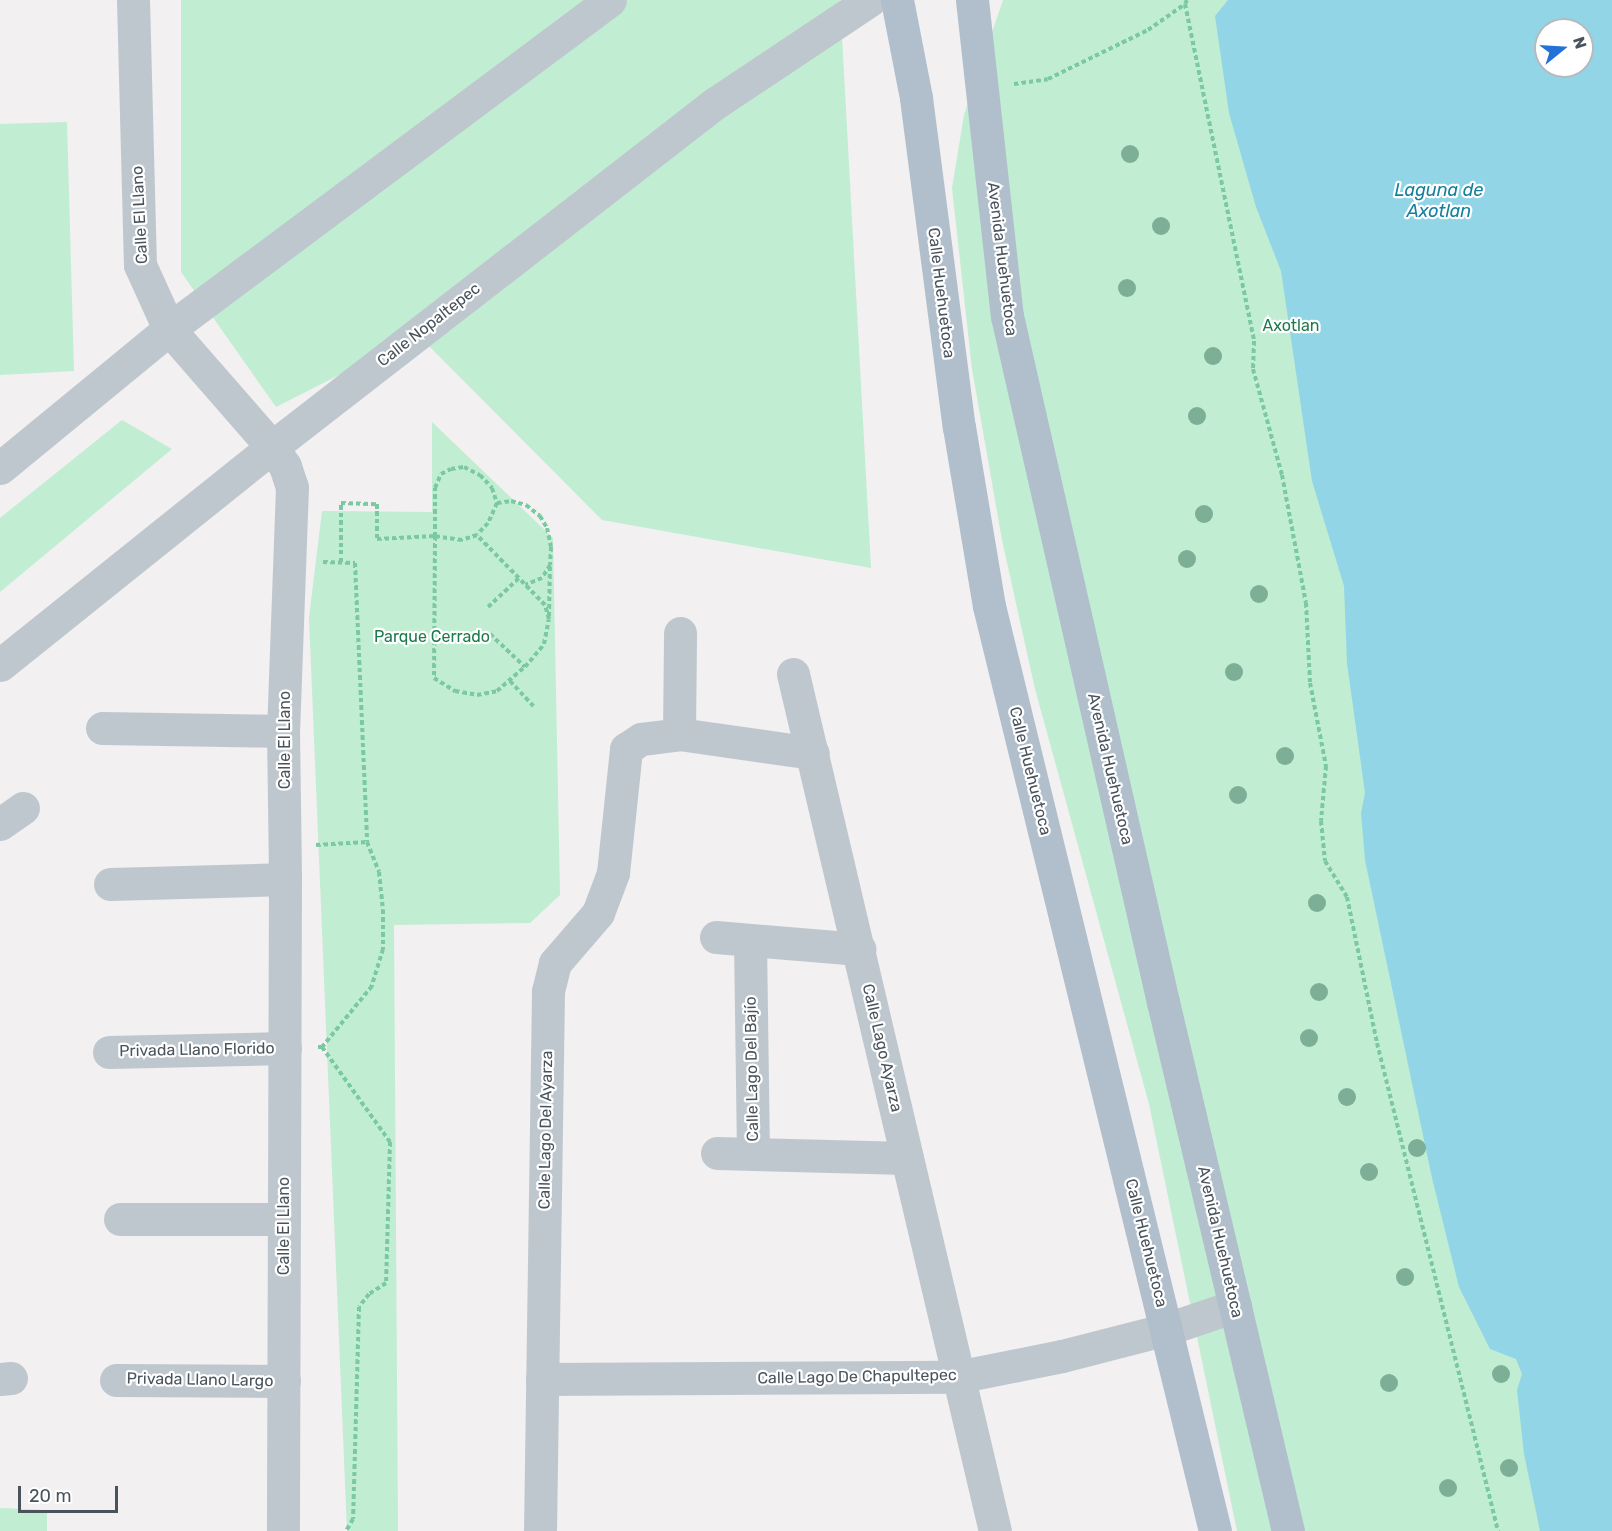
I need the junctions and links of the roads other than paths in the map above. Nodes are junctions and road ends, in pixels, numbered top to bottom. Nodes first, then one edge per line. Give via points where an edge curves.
1 (133, 0) edge
2 (610, 0) edge
3 (870, 0) edge
4 (897, 0) edge
5 (972, 0) edge
6 (169, 329) junction
7 (272, 447) junction
8 (0, 468) edge
9 (680, 633) dead end
10 (0, 665) edge
11 (793, 674) dead end
12 (102, 728) dead end
13 (283, 731) junction
14 (680, 734) junction
15 (813, 753) junction
16 (285, 879) junction
17 (110, 884) dead end
18 (716, 937) dead end
19 (750, 940) junction
20 (859, 949) junction
21 (285, 1048) junction
22 (109, 1052) dead end
23 (717, 1153) dead end
24 (753, 1154) junction
25 (907, 1158) junction
26 (284, 1219) junction
27 (120, 1220) dead end
28 (1235, 1306) junction
29 (1167, 1329) junction
30 (957, 1377) junction
31 (542, 1379) junction
32 (116, 1380) dead end
33 (284, 1382) junction
34 (283, 1531) edge
35 (540, 1531) edge
36 (995, 1531) edge
37 (1215, 1531) edge
38 (1288, 1531) edge

1 - 6 street, Calle El Llano via 140,265
2 - 6 street
3 - 7 street, Calle Nopaltepec via 714,104
4 - 29 main road, Calle Huehuetoca via 916,98 959,427 989,606
5 - 28 main road, Avenida Huehuetoca via 1007,316
6 - 7 street, Calle El Llano
6 - 8 street
7 - 10 street, Calle Nopaltepec
7 - 13 street, Calle El Llano via 285,466 292,487
9 - 14 street
11 - 15 street, Calle Lago Ayarza
12 - 13 street
13 - 16 street, Calle El Llano
14 - 15 street
14 - 31 street, Calle Lago Del Ayarza via 641,739 626,749 614,873 598,913 555,963 549,991
15 - 20 street, Calle Lago Ayarza
16 - 17 street
16 - 21 street, Calle El Llano
18 - 19 street
19 - 20 street
19 - 24 street, Calle Lago Del Bajío
20 - 25 street, Calle Lago Ayarza
21 - 22 street, Privada Llano Florido
21 - 26 street, Calle El Llano
23 - 24 street
24 - 25 street, Calle Lago Del Bajío
25 - 30 street, Calle Lago Ayarza
26 - 27 street
26 - 33 street, Calle El Llano
28 - 29 street, Calle Lago De Chapultepec
28 - 38 main road, Avenida Huehuetoca
29 - 30 street, Calle Lago De Chapultepec
29 - 37 main road, Calle Huehuetoca
30 - 31 street, Calle Lago De Chapultepec
30 - 36 street, Calle Lago Ayarza
31 - 35 street, Calle Lago Del Ayarza
32 - 33 street, Privada Llano Largo
33 - 34 street, Calle El Llano

